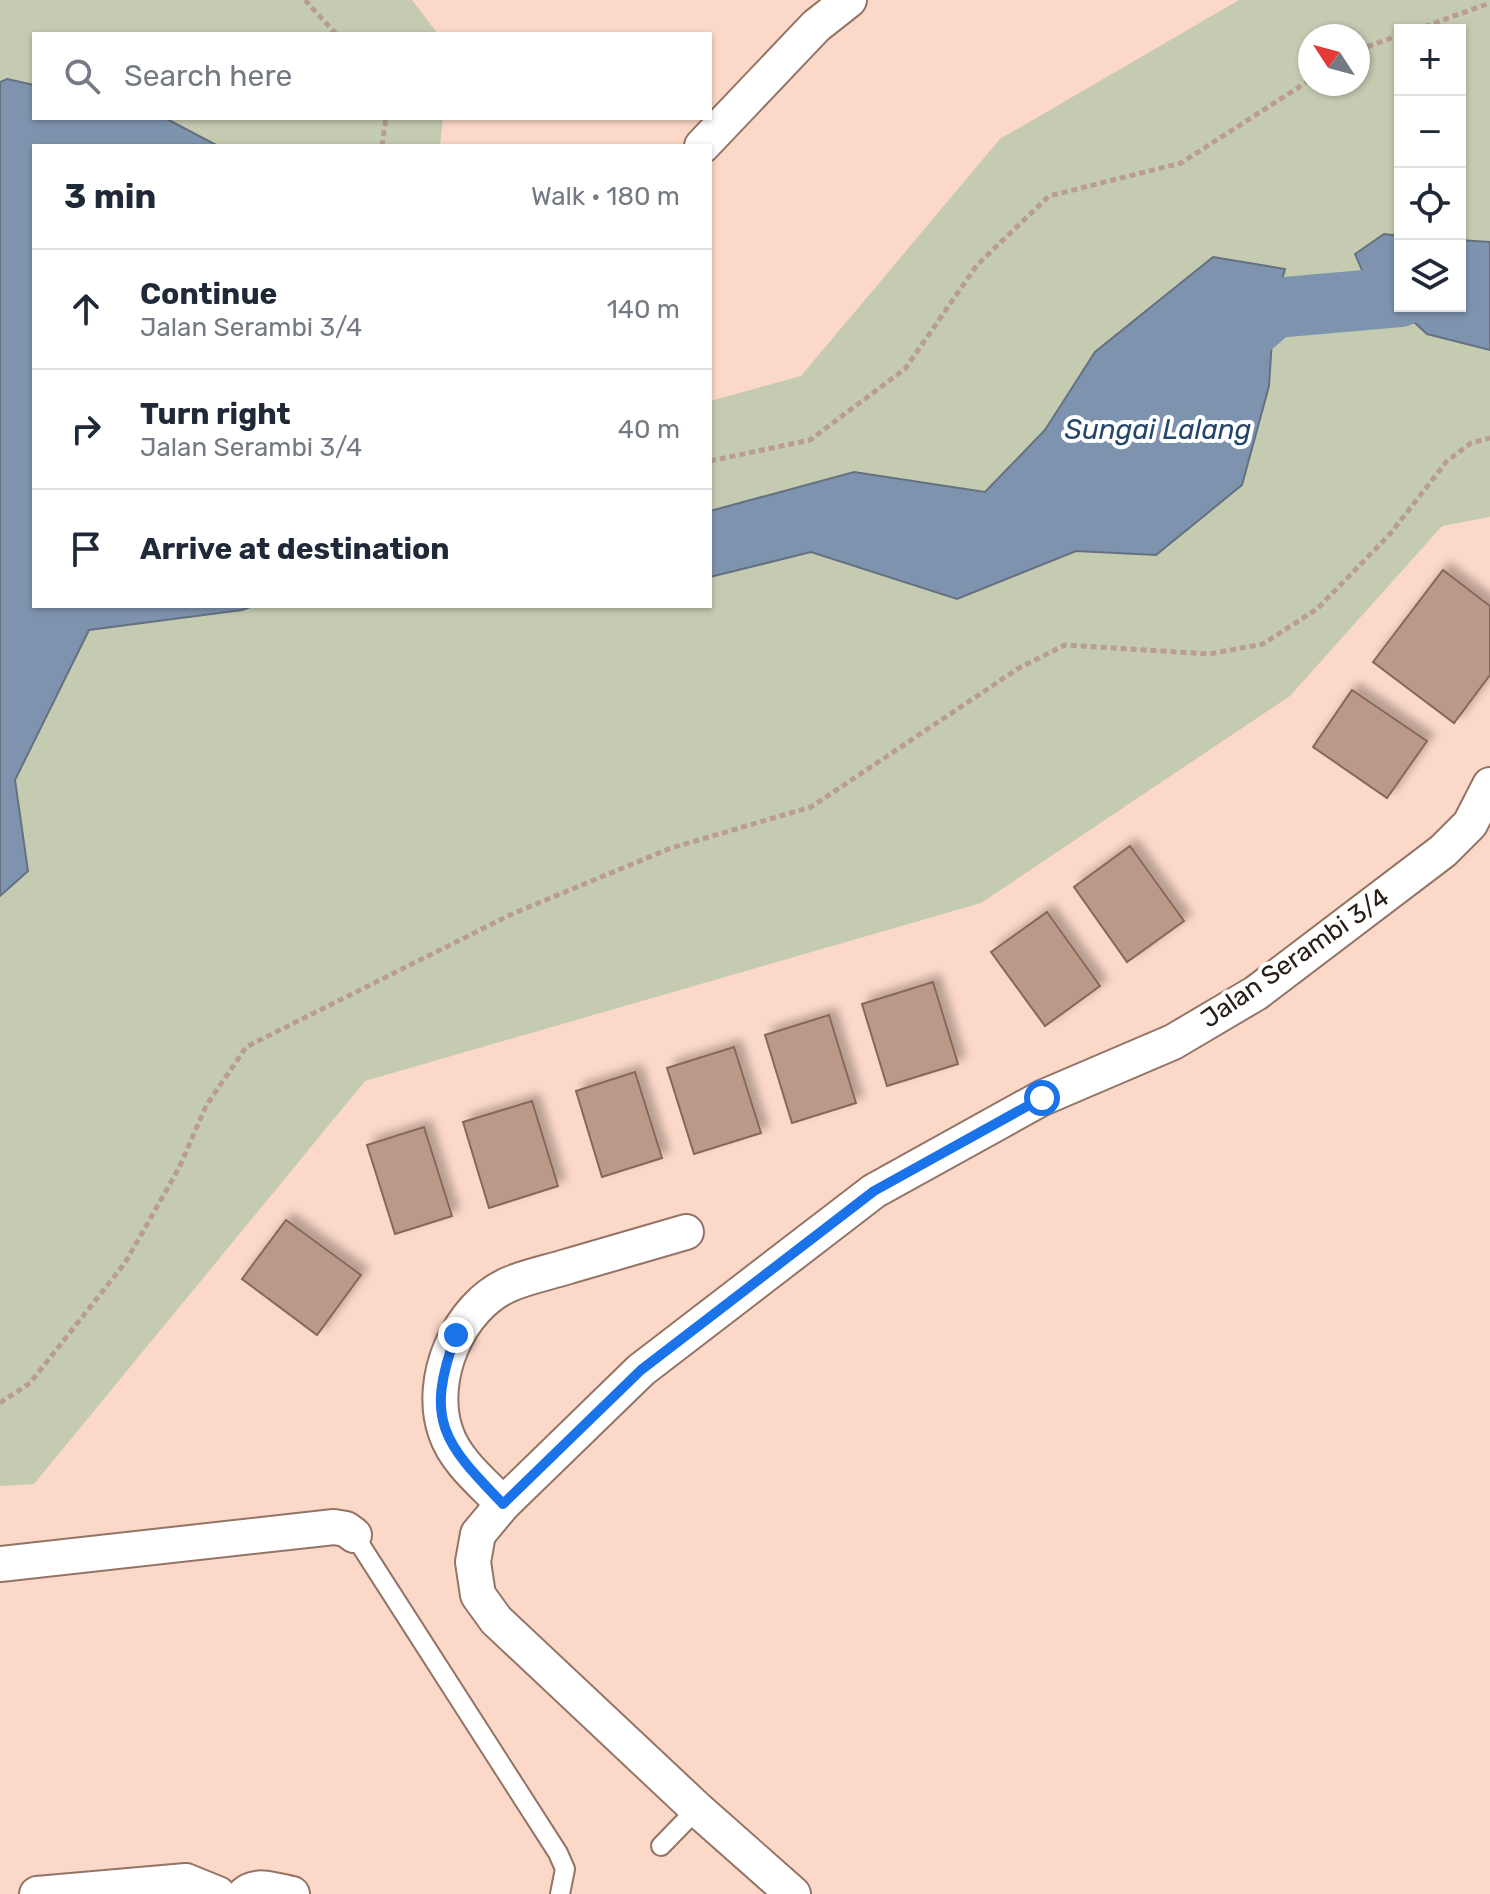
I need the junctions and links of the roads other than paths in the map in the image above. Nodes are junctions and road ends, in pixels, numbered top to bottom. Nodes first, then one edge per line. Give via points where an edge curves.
1 (849, 0) edge
2 (704, 144) edge
3 (1490, 785) edge
4 (686, 1232) dead end
5 (503, 1504) junction
6 (354, 1535) joint
7 (0, 1564) edge
8 (697, 1809) junction
9 (661, 1846) dead end
10 (54, 1893) edge
11 (218, 1894) edge
12 (245, 1894) edge
13 (292, 1894) edge
14 (560, 1894) edge
15 (793, 1894) edge

1 - 2 street via 816,26
3 - 5 street, Jalan Serambi 3/4 via 1470,824 1443,851 1256,993 1173,1042 1042,1098 874,1191 641,1370
4 - 5 street via 509,1284 480,1304 456,1335 440,1401 446,1434 461,1460
5 - 8 street, Jalan Serambi 3/4 via 478,1534 473,1562 478,1595 496,1620
6 - 7 street via 334,1527
6 - 14 lane via 558,1853 565,1869
8 - 9 lane
8 - 15 street, Jalan Serambi 3/4
10 - 11 street via 186,1881
12 - 13 street via 250,1889

